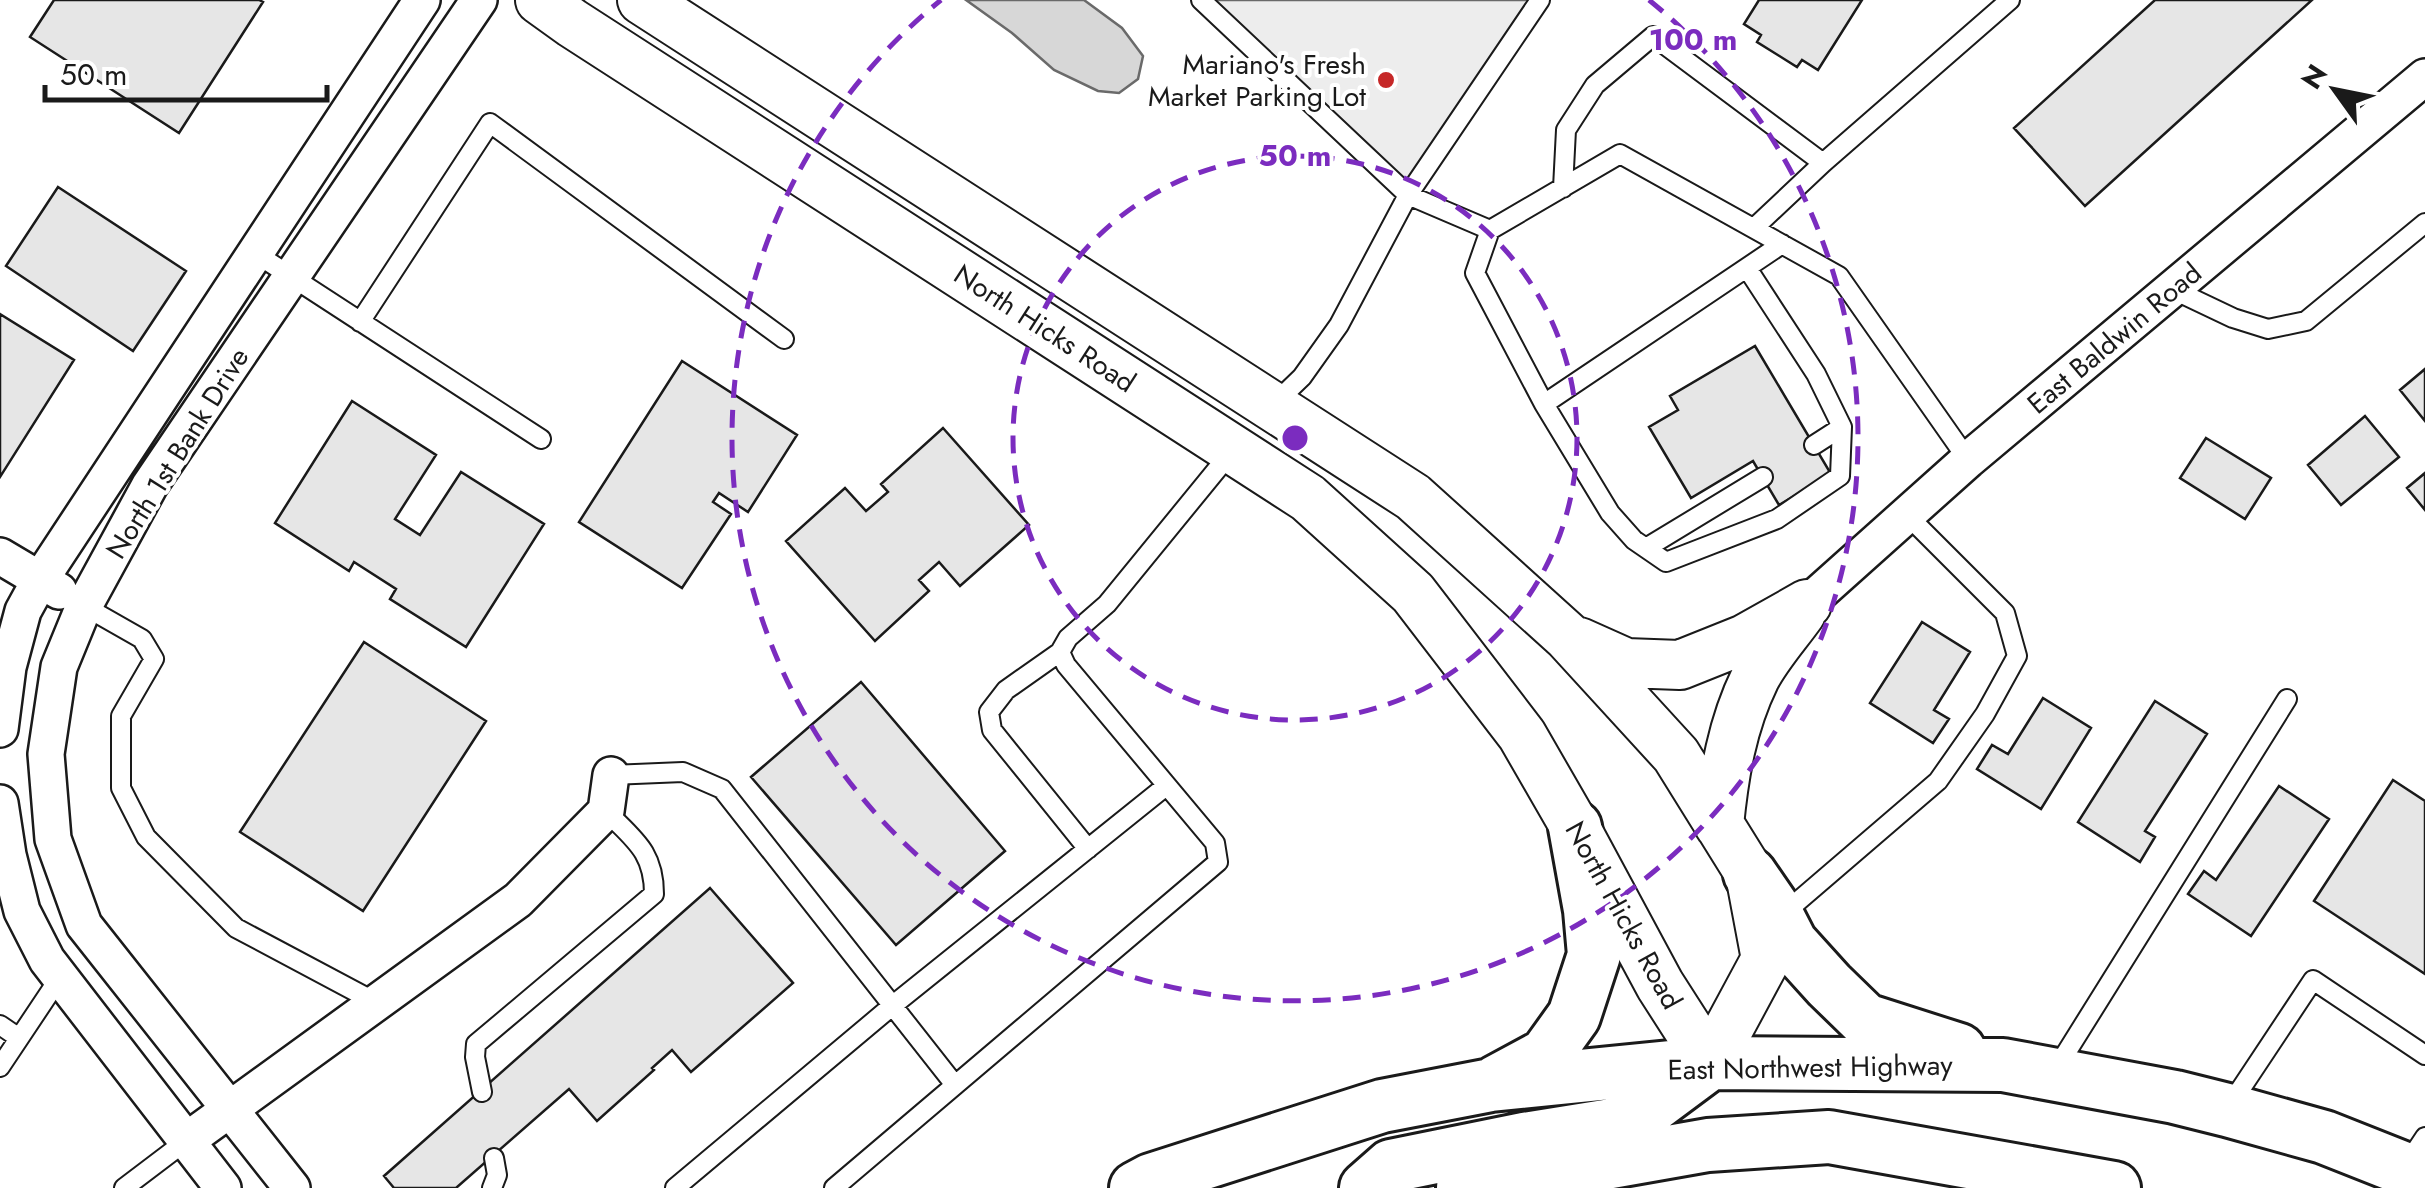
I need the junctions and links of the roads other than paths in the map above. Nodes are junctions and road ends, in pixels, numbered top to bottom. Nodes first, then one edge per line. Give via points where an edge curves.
1 (422, 0) edge
2 (479, 0) edge
3 (540, 0) edge
4 (642, 0) edge
5 (1202, 0) edge
6 (1540, 0) edge
7 (2010, 0) edge
8 (2425, 77) edge
9 (1824, 164) junction
10 (1563, 188) junction
11 (1408, 194) junction
12 (2425, 223) edge
13 (1754, 228) junction
14 (1490, 230) junction
15 (1782, 244) junction
16 (255, 253) junction
17 (1746, 268) junction
18 (291, 278) junction
19 (2172, 289) junction
20 (360, 322) junction
21 (784, 339) dead end
22 (1132, 384) junction
23 (1544, 404) junction
24 (1272, 406) junction
25 (1842, 426) junction
26 (541, 439) dead end
27 (1814, 445) dead end
28 (1233, 450) junction
29 (1968, 460) junction
30 (1762, 476) dead end
31 (1906, 514) junction
32 (1646, 548) junction
33 (0, 556) edge
34 (40, 580) junction
35 (1806, 604) junction
36 (84, 606) junction
37 (1568, 637) junction
38 (1060, 652) junction
39 (2287, 699) dead end
40 (0, 726) edge
41 (611, 776) joint
42 (1166, 786) junction
43 (0, 802) edge
44 (606, 811) junction
45 (1719, 824) junction
46 (1576, 827) junction
47 (1088, 849) junction
48 (1750, 874) junction
49 (1778, 919) junction
50 (60, 978) junction
51 (378, 1003) junction
52 (892, 1006) junction
53 (0, 1025) edge
54 (19, 1038) junction
55 (2425, 1056) edge
56 (1710, 1063) junction
57 (0, 1067) edge
58 (2053, 1074) junction
59 (955, 1085) junction
60 (1492, 1085) junction
61 (482, 1092) dead end
62 (232, 1110) junction
63 (2226, 1110) junction
64 (1828, 1136) junction
65 (186, 1141) junction
66 (494, 1158) dead end
67 (2418, 1161) edge
68 (124, 1188) edge
69 (223, 1188) edge
70 (292, 1188) edge
71 (492, 1188) edge
72 (675, 1188) edge
73 (834, 1188) edge
74 (1136, 1188) edge
75 (1366, 1188) edge
76 (1462, 1188) edge
77 (2114, 1188) edge

1 - 16 street, North 1st Bank Drive
2 - 18 street, North 1st Bank Drive
3 - 22 main road, North Hicks Road
4 - 24 main road, North Hicks Road
5 - 11 lane
6 - 11 lane
7 - 9 lane
8 - 19 street, East Baldwin Road
9 - 10 lane via 1653,36 1595,85 1566,130
9 - 13 lane
10 - 13 lane via 1620,154
10 - 14 lane
11 - 14 lane
11 - 24 lane via 1339,325
12 - 19 lane via 2306,321 2268,329
13 - 15 lane
14 - 23 lane via 1475,273
15 - 17 lane
15 - 29 lane via 1839,276
16 - 18 lane
16 - 34 street, North 1st Bank Drive
17 - 23 lane
17 - 25 lane
18 - 20 lane
18 - 36 street, North 1st Bank Drive via 150,485
19 - 29 street, East Baldwin Road
20 - 21 lane via 490,123
20 - 26 lane
22 - 24 main road via 1244,416
22 - 28 main road, North Hicks Road
23 - 32 lane via 1610,513
24 - 37 main road, North Hicks Road via 1413,497
25 - 27 lane
25 - 32 lane via 1840,476 1777,519 1666,562
28 - 38 lane
28 - 46 main road, North Hicks Road via 1308,498 1413,593 1522,736
29 - 31 street, East Baldwin Road
30 - 32 lane
31 - 35 street, East Baldwin Road
31 - 49 lane via 2005,613 2017,656 1938,781
33 - 34 street
34 - 36 street
34 - 40 street, North 1st Bank Drive via 23,611
35 - 37 main road via 1680,665 1626,663
35 - 45 main road via 1756,678 1735,728
36 - 51 lane via 142,639 154,660 121,716 121,788 146,838 236,928
36 - 62 street, North 1st Bank Drive via 58,667 46,754 54,839 84,924
37 - 45 main road, North Hicks Road via 1676,755
38 - 42 lane
38 - 47 lane via 1006,690 989,712 992,730
39 - 58 lane
41 - 44 street
41 - 52 lane via 682,772 722,788
42 - 47 lane
42 - 59 lane via 1215,844 1218,862
43 - 50 street via 22,911
44 - 51 street via 518,900
44 - 61 lane via 650,860 654,894 476,1044
45 - 48 main road, North Hicks Road
46 - 56 main road, North Hicks Road
46 - 60 main road via 1594,955 1574,1016 1546,1055
47 - 52 lane
48 - 49 main road
48 - 56 main road, North Hicks Road via 1766,959
49 - 58 main road via 1791,943 1865,1020
50 - 54 lane
50 - 65 street
51 - 62 street
52 - 59 lane
52 - 72 lane
53 - 54 lane
54 - 57 lane
55 - 63 lane via 2314,980
56 - 58 main road, East Northwest Highway via 2002,1065
56 - 60 main road, East Northwest Highway
56 - 64 main road
56 - 75 main road via 1631,1122 1391,1166
58 - 63 main road, East Northwest Highway
59 - 73 lane
60 - 74 main road, East Northwest Highway via 1382,1106
62 - 65 street
62 - 70 street, North 1st Bank Drive
63 - 67 main road, East Northwest Highway
64 - 76 main road via 1708,1145
64 - 77 main road
65 - 68 lane
65 - 69 street
66 - 71 lane via 498,1175

